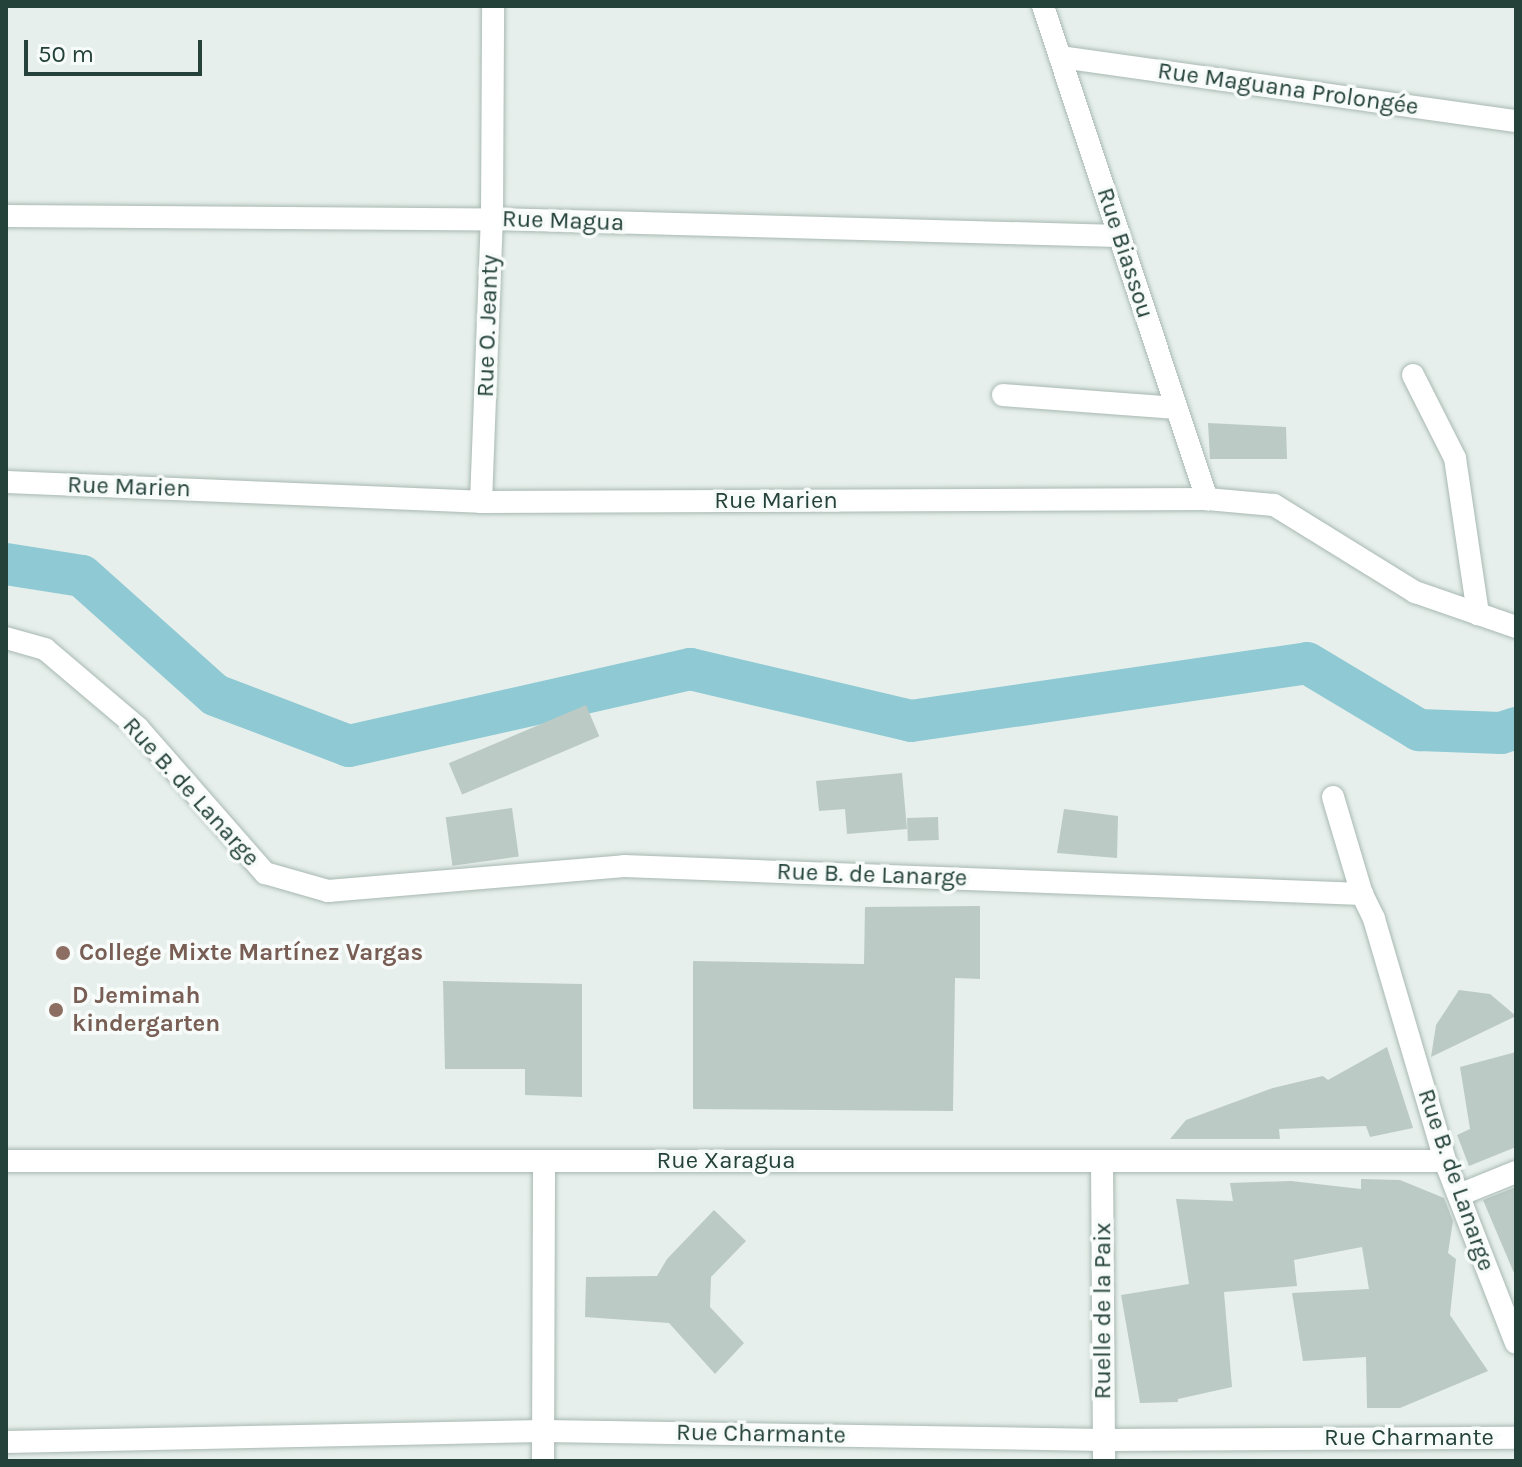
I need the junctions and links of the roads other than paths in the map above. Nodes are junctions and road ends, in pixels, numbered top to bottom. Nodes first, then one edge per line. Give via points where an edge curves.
1 (493, 6) edge
2 (1043, 6) edge
3 (1060, 57) junction
4 (1516, 121) edge
5 (6, 216) edge
6 (492, 219) junction
7 (1119, 236) junction
8 (1413, 375) dead end
9 (1003, 395) dead end
10 (1176, 408) junction
11 (6, 482) edge
12 (1207, 499) junction
13 (481, 502) junction
14 (1478, 614) junction
15 (1516, 627) edge
16 (6, 638) edge
17 (1333, 797) dead end
18 (1362, 894) junction
19 (6, 1161) edge
20 (544, 1161) junction
21 (1102, 1161) junction
22 (1445, 1161) junction
23 (1516, 1172) edge
24 (1459, 1195) junction
25 (1516, 1343) edge
26 (544, 1431) junction
27 (1516, 1438) edge
28 (6, 1442) edge
29 (1104, 1450) edge
30 (543, 1461) edge

1 - 6 street, Rue O. Jeanty
2 - 3 street, Rue Biassou
3 - 4 street, Rue Maguana Prolongée
3 - 7 street, Rue Biassou
5 - 6 street, Rue Magua
6 - 7 street, Rue Magua
6 - 13 street, Rue O. Jeanty
7 - 10 street, Rue Biassou
8 - 14 street via 1455,458
9 - 10 street
10 - 12 street, Rue Biassou
11 - 13 street, Rue Marien
12 - 13 street, Rue Marien
12 - 14 street, Rue Marien via 1274,505 1415,592
14 - 15 street, Rue Marien
16 - 18 street, Rue B. de Lanarge via 45,649 138,728 265,873 328,891 624,866
17 - 18 street
18 - 22 street, Rue B. de Lanarge via 1374,919
19 - 20 street, Rue Xaragua
20 - 21 street, Rue Xaragua
20 - 26 street
21 - 22 street, Rue Xaragua
21 - 29 street, Ruelle de la Paix
22 - 24 street, Rue B. de Lanarge
23 - 24 street
24 - 25 street, Rue B. de Lanarge
26 - 28 street, Rue Charmante
26 - 29 street, Rue Charmante
26 - 30 street
27 - 29 street, Rue Charmante

